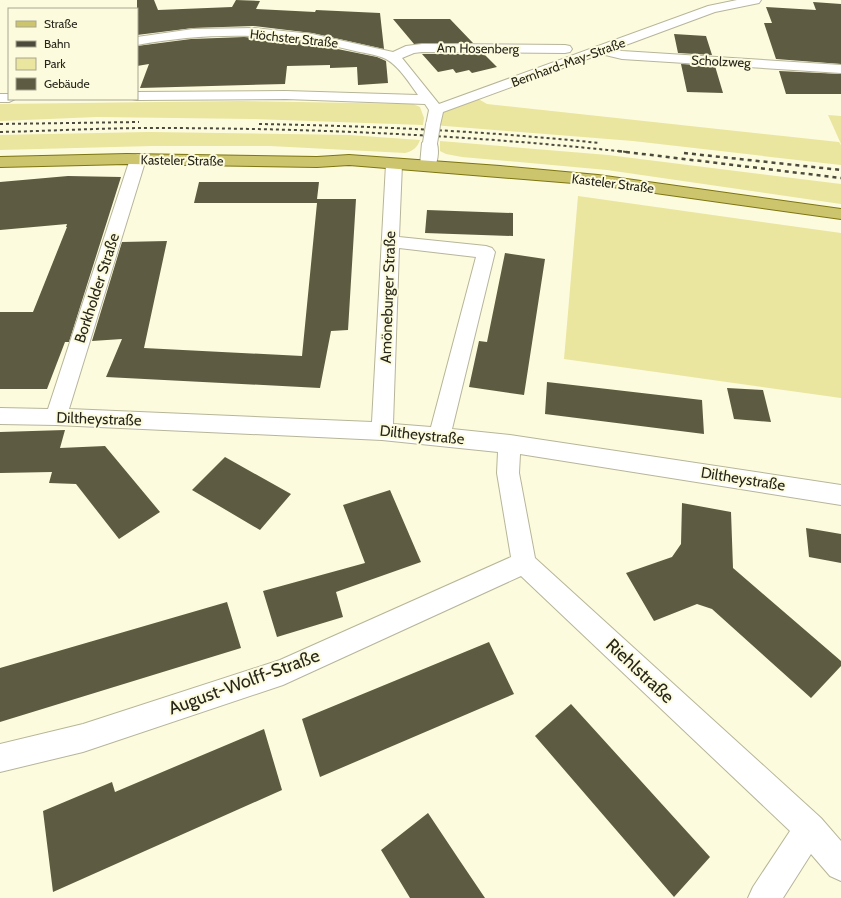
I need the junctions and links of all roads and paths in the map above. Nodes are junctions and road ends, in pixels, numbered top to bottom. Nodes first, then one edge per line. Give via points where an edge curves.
1 (755, 0) edge
2 (138, 41) edge
3 (565, 49) dead end
4 (601, 50) junction
5 (393, 57) junction
6 (841, 69) edge
7 (138, 96) edge
8 (432, 105) junction
9 (138, 159) junction
10 (47, 161) junction
11 (0, 162) edge
12 (389, 164) junction
13 (428, 165) junction
14 (0, 166) edge
15 (841, 214) edge
16 (391, 242) junction
17 (0, 416) edge
18 (56, 417) junction
19 (382, 431) junction
20 (439, 437) junction
21 (510, 444) junction
22 (841, 495) edge
23 (524, 563) junction
24 (0, 758) edge
25 (810, 829) junction
26 (841, 865) edge
27 (764, 898) edge

1 - 4 street, Bernhard-May-Straße via 712,9
2 - 5 street, Höchster Straße via 187,33 252,32 320,38
3 - 5 street, Am Hosenberg via 422,48 411,49
4 - 6 street, Scholzweg via 622,55
4 - 8 street, Bernhard-May-Straße
5 - 8 street
7 - 8 street via 286,95
8 - 13 street, bridge via 433,125
9 - 10 main road, Kasteler Straße
9 - 12 main road, Kasteler Straße via 317,162 348,166
9 - 18 street, Borkholder Straße
10 - 11 main road, Kasteler Straße
10 - 14 main road, Kasteler Straße
12 - 13 main road, Kasteler Straße
12 - 16 street, Amöneburger Straße
13 - 15 main road, Kasteler Straße via 598,180
16 - 19 street, Amöneburger Straße
16 - 20 street via 486,252
17 - 18 street, Diltheystraße
18 - 19 street, Diltheystraße
19 - 20 street, Diltheystraße
20 - 21 street, Diltheystraße
21 - 22 street, Diltheystraße
21 - 23 street via 508,473
23 - 24 street, August-Wolff-Straße via 283,672 83,738
23 - 25 street, Riehlstraße
25 - 26 street, Riehlstraße
25 - 27 street

